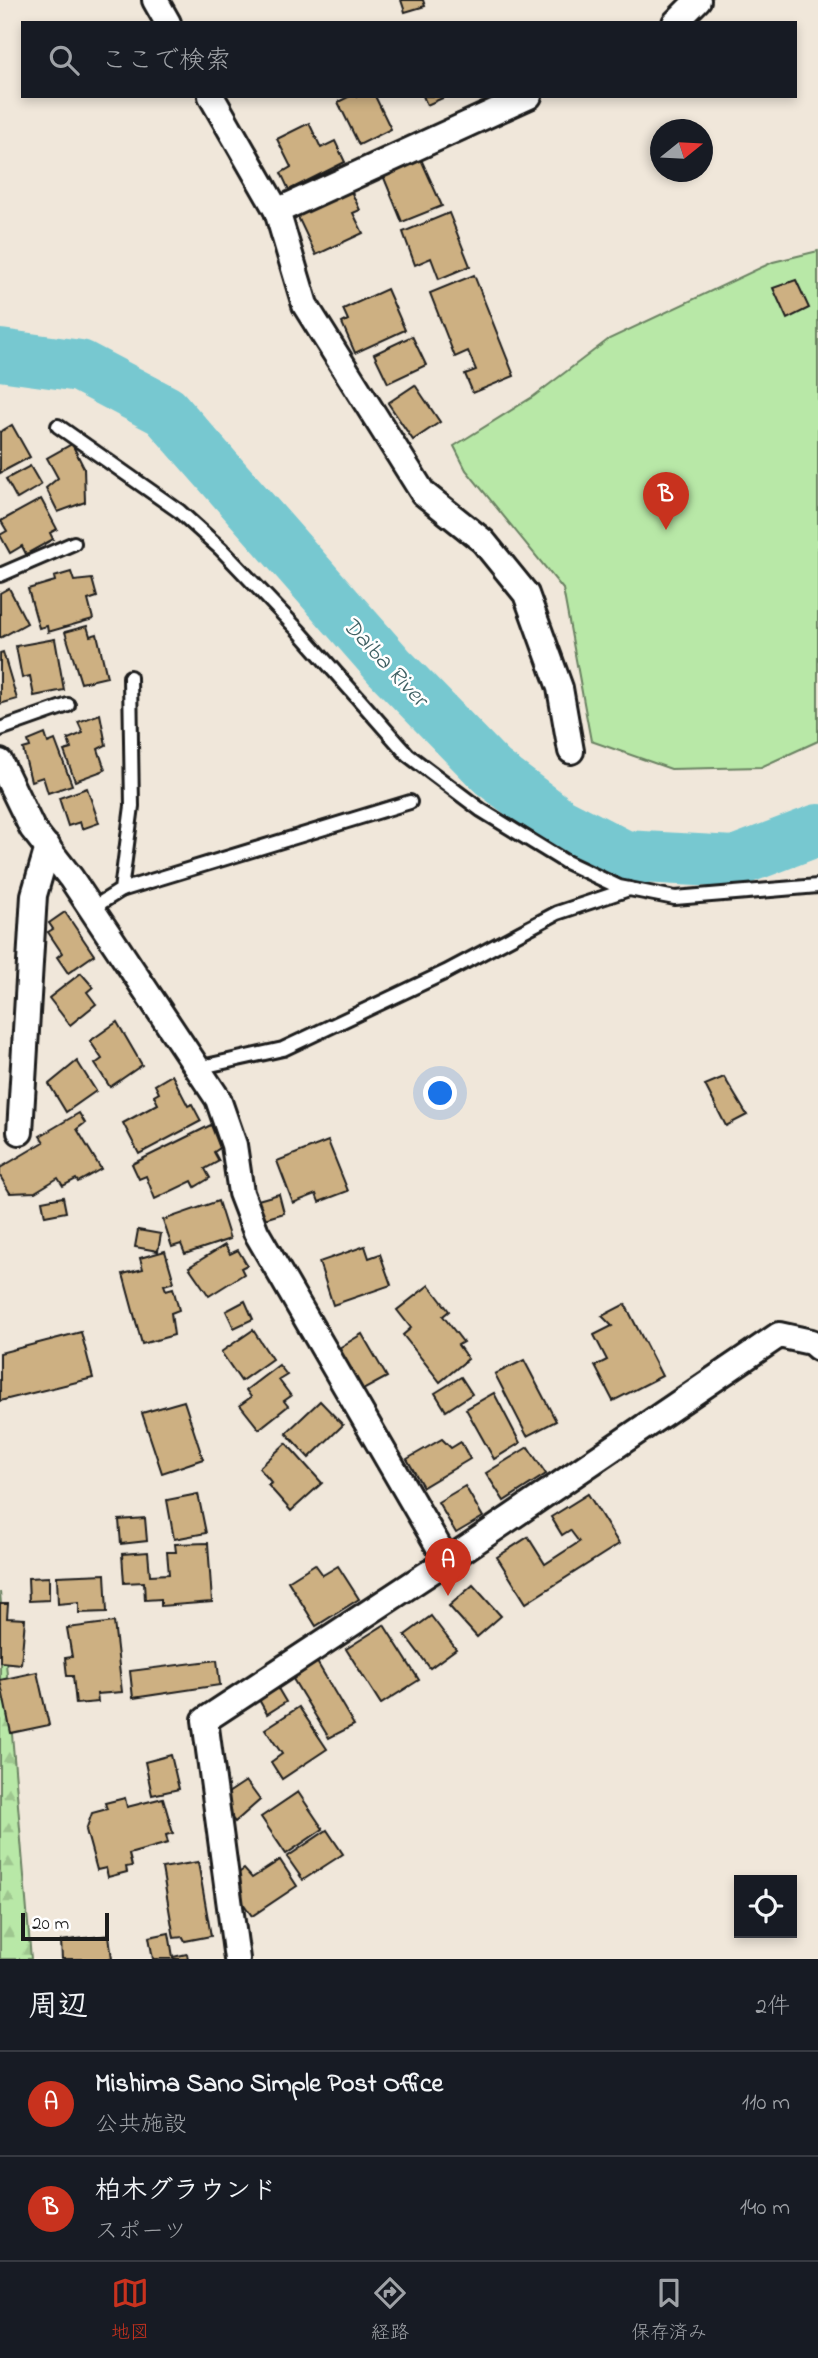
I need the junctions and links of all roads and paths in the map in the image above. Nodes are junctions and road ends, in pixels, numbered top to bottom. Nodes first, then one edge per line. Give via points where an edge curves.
1 (155, 0) edge
2 (698, 0) edge
3 (168, 21) edge
4 (677, 21) edge
5 (212, 98) edge
6 (525, 98) edge
7 (277, 211) junction
8 (58, 426) dead end
9 (74, 543) dead end
10 (0, 575) edge
11 (130, 677) dead end
12 (68, 705) dead end
13 (0, 729) edge
14 (571, 751) dead end
15 (0, 762) edge
16 (410, 802) dead end
17 (48, 848) junction
18 (818, 886) edge
19 (629, 889) junction
20 (121, 890) junction
21 (91, 909) junction
22 (197, 1068) junction
23 (20, 1132) dead end
24 (818, 1348) edge
25 (447, 1561) junction
26 (237, 1959) edge

1 - 3 street
2 - 4 street
5 - 7 street
6 - 7 street
7 - 14 street via 305,304 423,493 483,541 526,594 560,688
8 - 19 lane via 179,511 212,542 299,631 408,755 481,810 565,861
9 - 10 lane
11 - 20 lane via 132,806
12 - 13 lane
15 - 17 street via 32,828
16 - 20 lane
17 - 21 street
17 - 23 street via 34,895
18 - 19 lane via 675,898
19 - 22 lane via 557,913 283,1049
20 - 21 lane
21 - 22 street
22 - 25 street via 218,1099 234,1145 241,1193 257,1232
24 - 25 street via 779,1335
25 - 26 street via 205,1720

